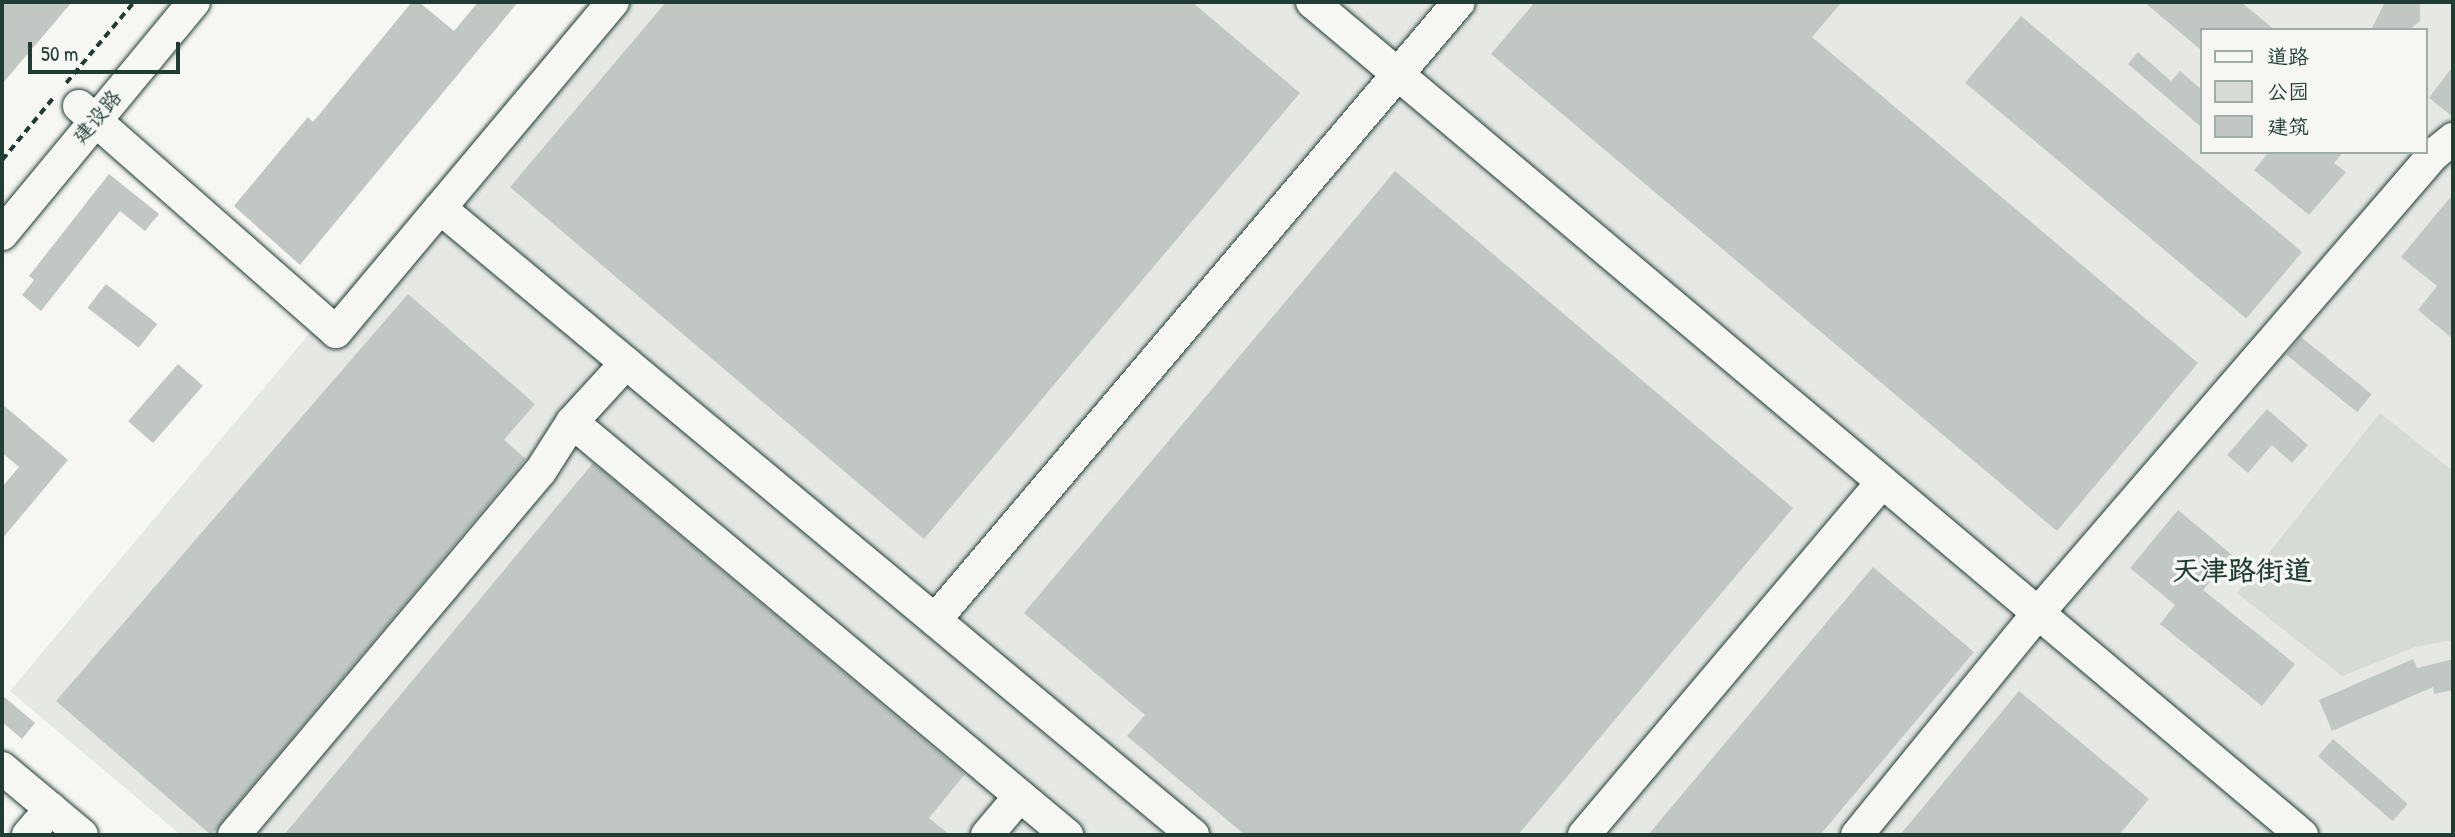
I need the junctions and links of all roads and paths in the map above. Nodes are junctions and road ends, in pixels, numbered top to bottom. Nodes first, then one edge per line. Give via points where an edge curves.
1 (166, 2) edge
2 (194, 2) edge
3 (613, 2) edge
4 (1312, 2) edge
5 (1459, 2) edge
6 (1398, 74) junction
7 (86, 113) junction
8 (2453, 139) edge
9 (2, 201) edge
10 (440, 208) junction
11 (2, 234) edge
12 (626, 363) junction
13 (572, 422) junction
14 (1882, 482) junction
15 (2038, 613) junction
16 (935, 620) junction
17 (2, 768) edge
18 (2, 783) edge
19 (1020, 796) junction
20 (46, 824) edge
21 (82, 835) edge
22 (234, 835) edge
23 (987, 835) edge
24 (1067, 835) edge
25 (1193, 835) edge
26 (1584, 835) edge
27 (1857, 835) edge
28 (2302, 835) edge

1 - 7 street, 建设路
2 - 7 street, 建设路
3 - 10 street
4 - 6 street
5 - 6 street
6 - 14 street
6 - 16 street
7 - 9 street, 建设路
7 - 10 street via 336,332
7 - 11 street, 建设路
8 - 15 street via 2433,155
10 - 12 street
12 - 13 street
12 - 16 street
13 - 19 street
13 - 22 street via 540,472
14 - 15 street
14 - 26 street
15 - 27 street
15 - 28 street
16 - 25 street
17 - 20 street
18 - 20 street
19 - 23 street
19 - 24 street
20 - 21 street

